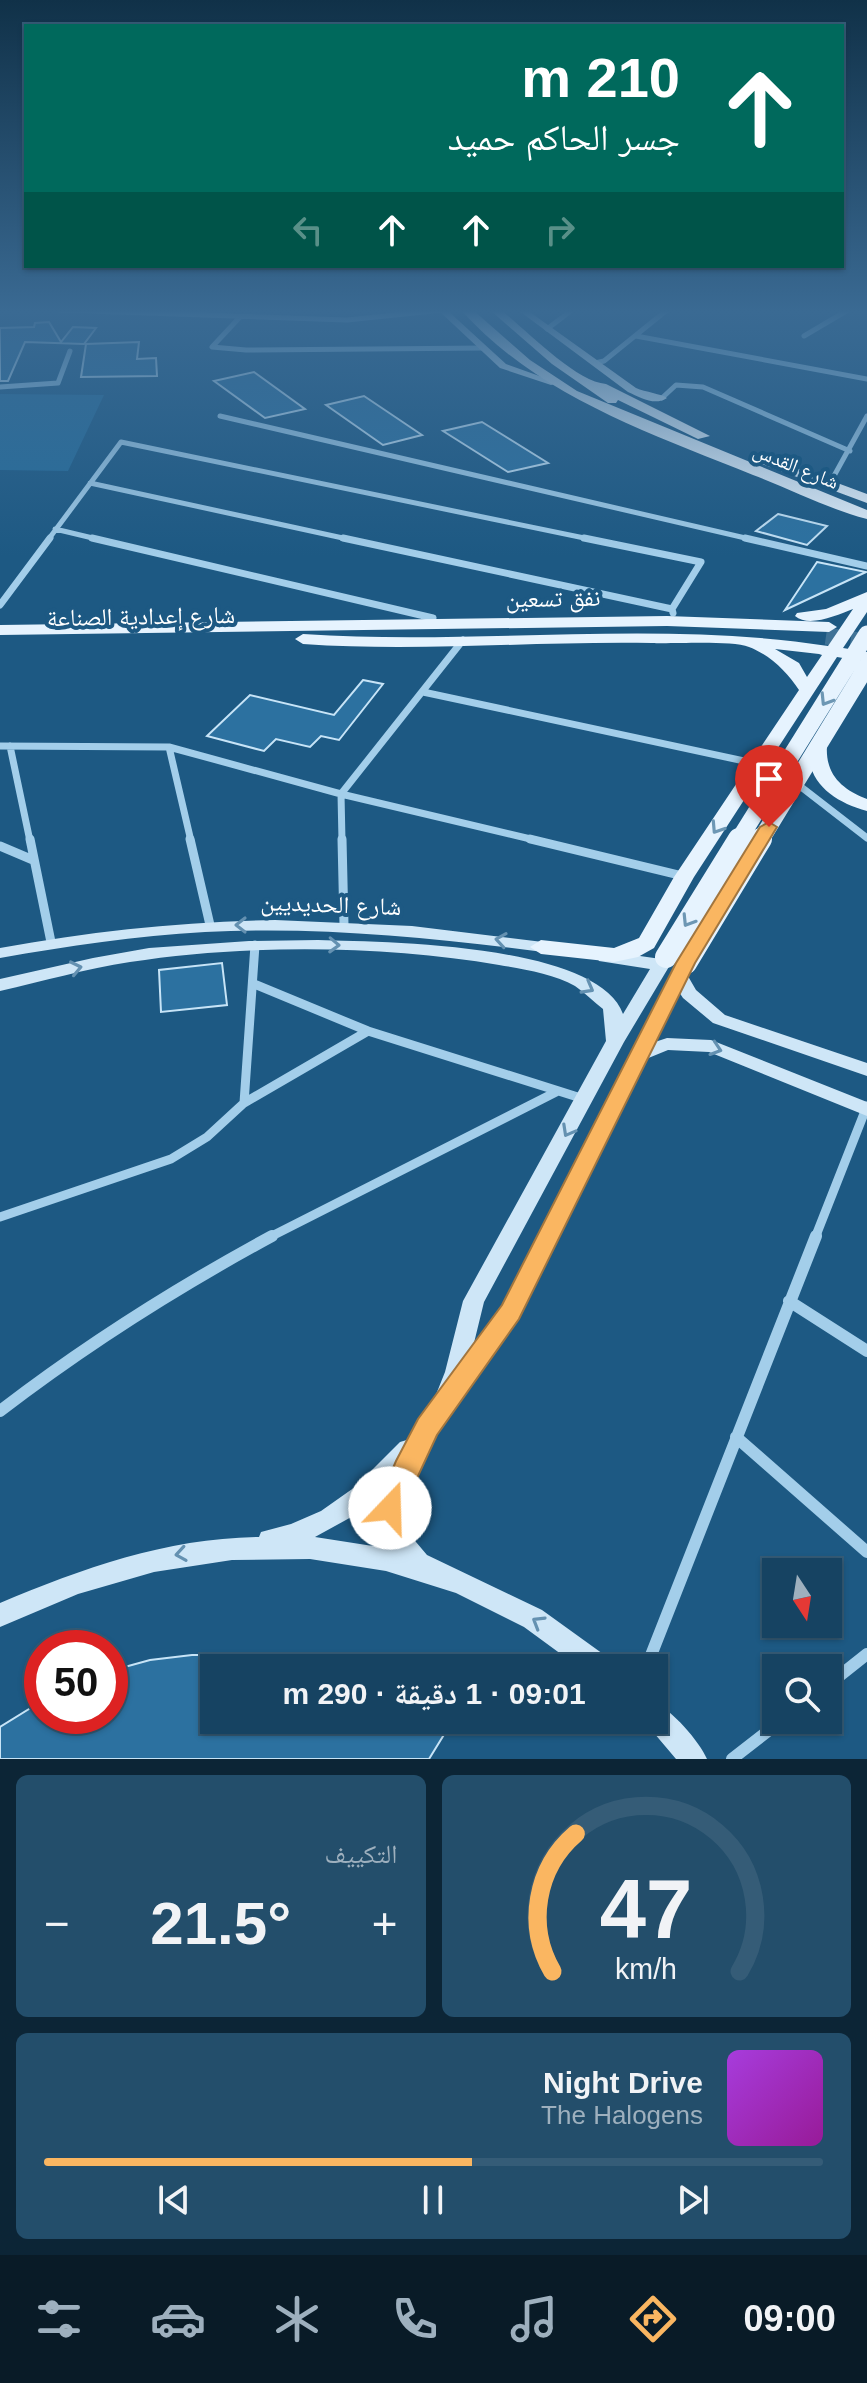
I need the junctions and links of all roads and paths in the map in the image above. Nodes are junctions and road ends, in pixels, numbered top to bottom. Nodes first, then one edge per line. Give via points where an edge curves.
1 (570, 392) edge
2 (600, 392) edge
3 (613, 392) edge
4 (636, 392) edge
5 (668, 392) edge
6 (715, 392) edge
7 (573, 394) junction
8 (662, 398) joint
9 (220, 416) dead end
10 (867, 416) edge
11 (670, 434) junction
12 (850, 451) junction
13 (90, 483) junction
14 (829, 485) junction
15 (866, 501) edge
16 (867, 515) edge
17 (867, 524) edge
18 (55, 529) junction
19 (867, 566) edge
20 (867, 598) edge
21 (0, 605) edge
22 (672, 611) junction
23 (433, 618) junction
24 (0, 630) edge
25 (280, 632) junction
26 (867, 634) edge
27 (829, 638) junction
28 (463, 640) junction
29 (738, 640) junction
30 (0, 642) edge
31 (867, 657) edge
32 (867, 666) edge
33 (807, 690) junction
34 (423, 692) junction
35 (818, 745) junction
36 (5, 746) edge
37 (169, 747) junction
38 (758, 764) junction
39 (341, 794) junction
40 (867, 805) edge
41 (867, 838) edge
42 (0, 846) edge
43 (33, 860) junction
44 (684, 877) junction
45 (210, 925) junction
46 (344, 925) junction
47 (145, 930) junction
48 (51, 942) junction
49 (255, 945) junction
50 (541, 947) junction
51 (0, 953) edge
52 (148, 954) junction
53 (673, 965) junction
54 (254, 984) junction
55 (0, 985) edge
56 (368, 1031) junction
57 (615, 1042) junction
58 (641, 1054) junction
59 (867, 1070) edge
60 (558, 1091) junction
61 (585, 1100) junction
62 (244, 1103) junction
63 (867, 1108) edge
64 (0, 1217) edge
65 (789, 1301) junction
66 (867, 1351) edge
67 (444, 1403) junction
68 (0, 1411) edge
69 (428, 1427) junction
70 (736, 1437) junction
71 (232, 1548) junction
72 (867, 1552) edge
73 (444, 1577) junction
74 (0, 1615) edge
75 (584, 1654) edge
76 (651, 1654) edge
77 (867, 1654) edge
78 (842, 1674) edge
79 (668, 1730) edge
80 (764, 1734) edge
81 (694, 1759) edge
82 (732, 1759) edge

1 - 7 main road
2 - 11 main road
3 - 14 main road via 701,436
4 - 8 street
5 - 8 street
6 - 12 street
7 - 11 main road
7 - 17 main road via 643,434
9 - 19 street
10 - 12 street
11 - 15 main road
11 - 16 main road, شارع القدس
12 - 14 street
13 - 18 street
13 - 22 street
13 - 22 street via 121,442 701,562
14 - 15 main road
18 - 21 street
18 - 23 street
20 - 22 main road via 809,616
20 - 27 main road
22 - 23 main road
23 - 25 main road via 363,620
24 - 25 main road, شارع إعدادية الصناعة
25 - 27 main road, نفق تسعين via 677,629
25 - 28 main road via 358,641
25 - 30 main road, شارع إعدادية الصناعة
26 -> 53 main road, bridge
27 - 29 main road
27 - 31 main road
27 - 33 main road
28 - 29 main road
28 - 34 street
29 - 33 main road via 784,660
32 - 35 main road, bridge
33 - 38 main road
34 - 38 street
34 - 39 street
35 - 40 main road via 818,767 831,787
35 - 53 main road, bridge
36 - 37 street
36 - 43 street
37 - 39 street
37 - 45 street
38 - 41 street via 793,781
38 -> 44 main road
39 - 44 street
39 - 46 street
42 - 43 street
43 - 48 street
44 - 50 main road via 647,943 631,952
46 -> 45 street, شارع الحديديين
45 - 47 street, شارع الحديديين
50 -> 46 street, شارع الحديديين
47 - 48 street, شارع الحديديين
47 - 52 street
48 - 51 street, شارع الحديديين
49 - 52 street, شارع الحديديين
49 - 54 street
49 -> 57 street, شارع الحديديين via 400,948 473,954 542,968 584,986 610,1005
50 - 53 street, شارع الحديديين
55 -> 52 street, شارع الحديديين
53 - 57 street
53 - 58 street
53 - 59 street via 689,994 719,1019
54 - 56 street
54 - 62 street
56 - 60 street
56 - 62 street
57 - 61 street
58 -> 63 street via 667,1044 711,1046
58 - 67 street via 511,1312
60 - 61 street
60 - 68 street via 338,1202 145,1310 52,1368
61 -> 67 street via 474,1301
62 - 64 street via 207,1137 171,1159
63 - 65 street
65 - 66 street
65 - 70 street
67 - 69 street
69 - 71 street via 344,1512 280,1539
69 - 73 street via 395,1491 390,1521 403,1549
70 - 72 street
70 - 76 street
71 - 73 street via 327,1549
71 -> 74 street via 155,1558 97,1573
75 -> 73 street via 519,1610
77 - 78 street
79 - 81 street
80 - 82 street

